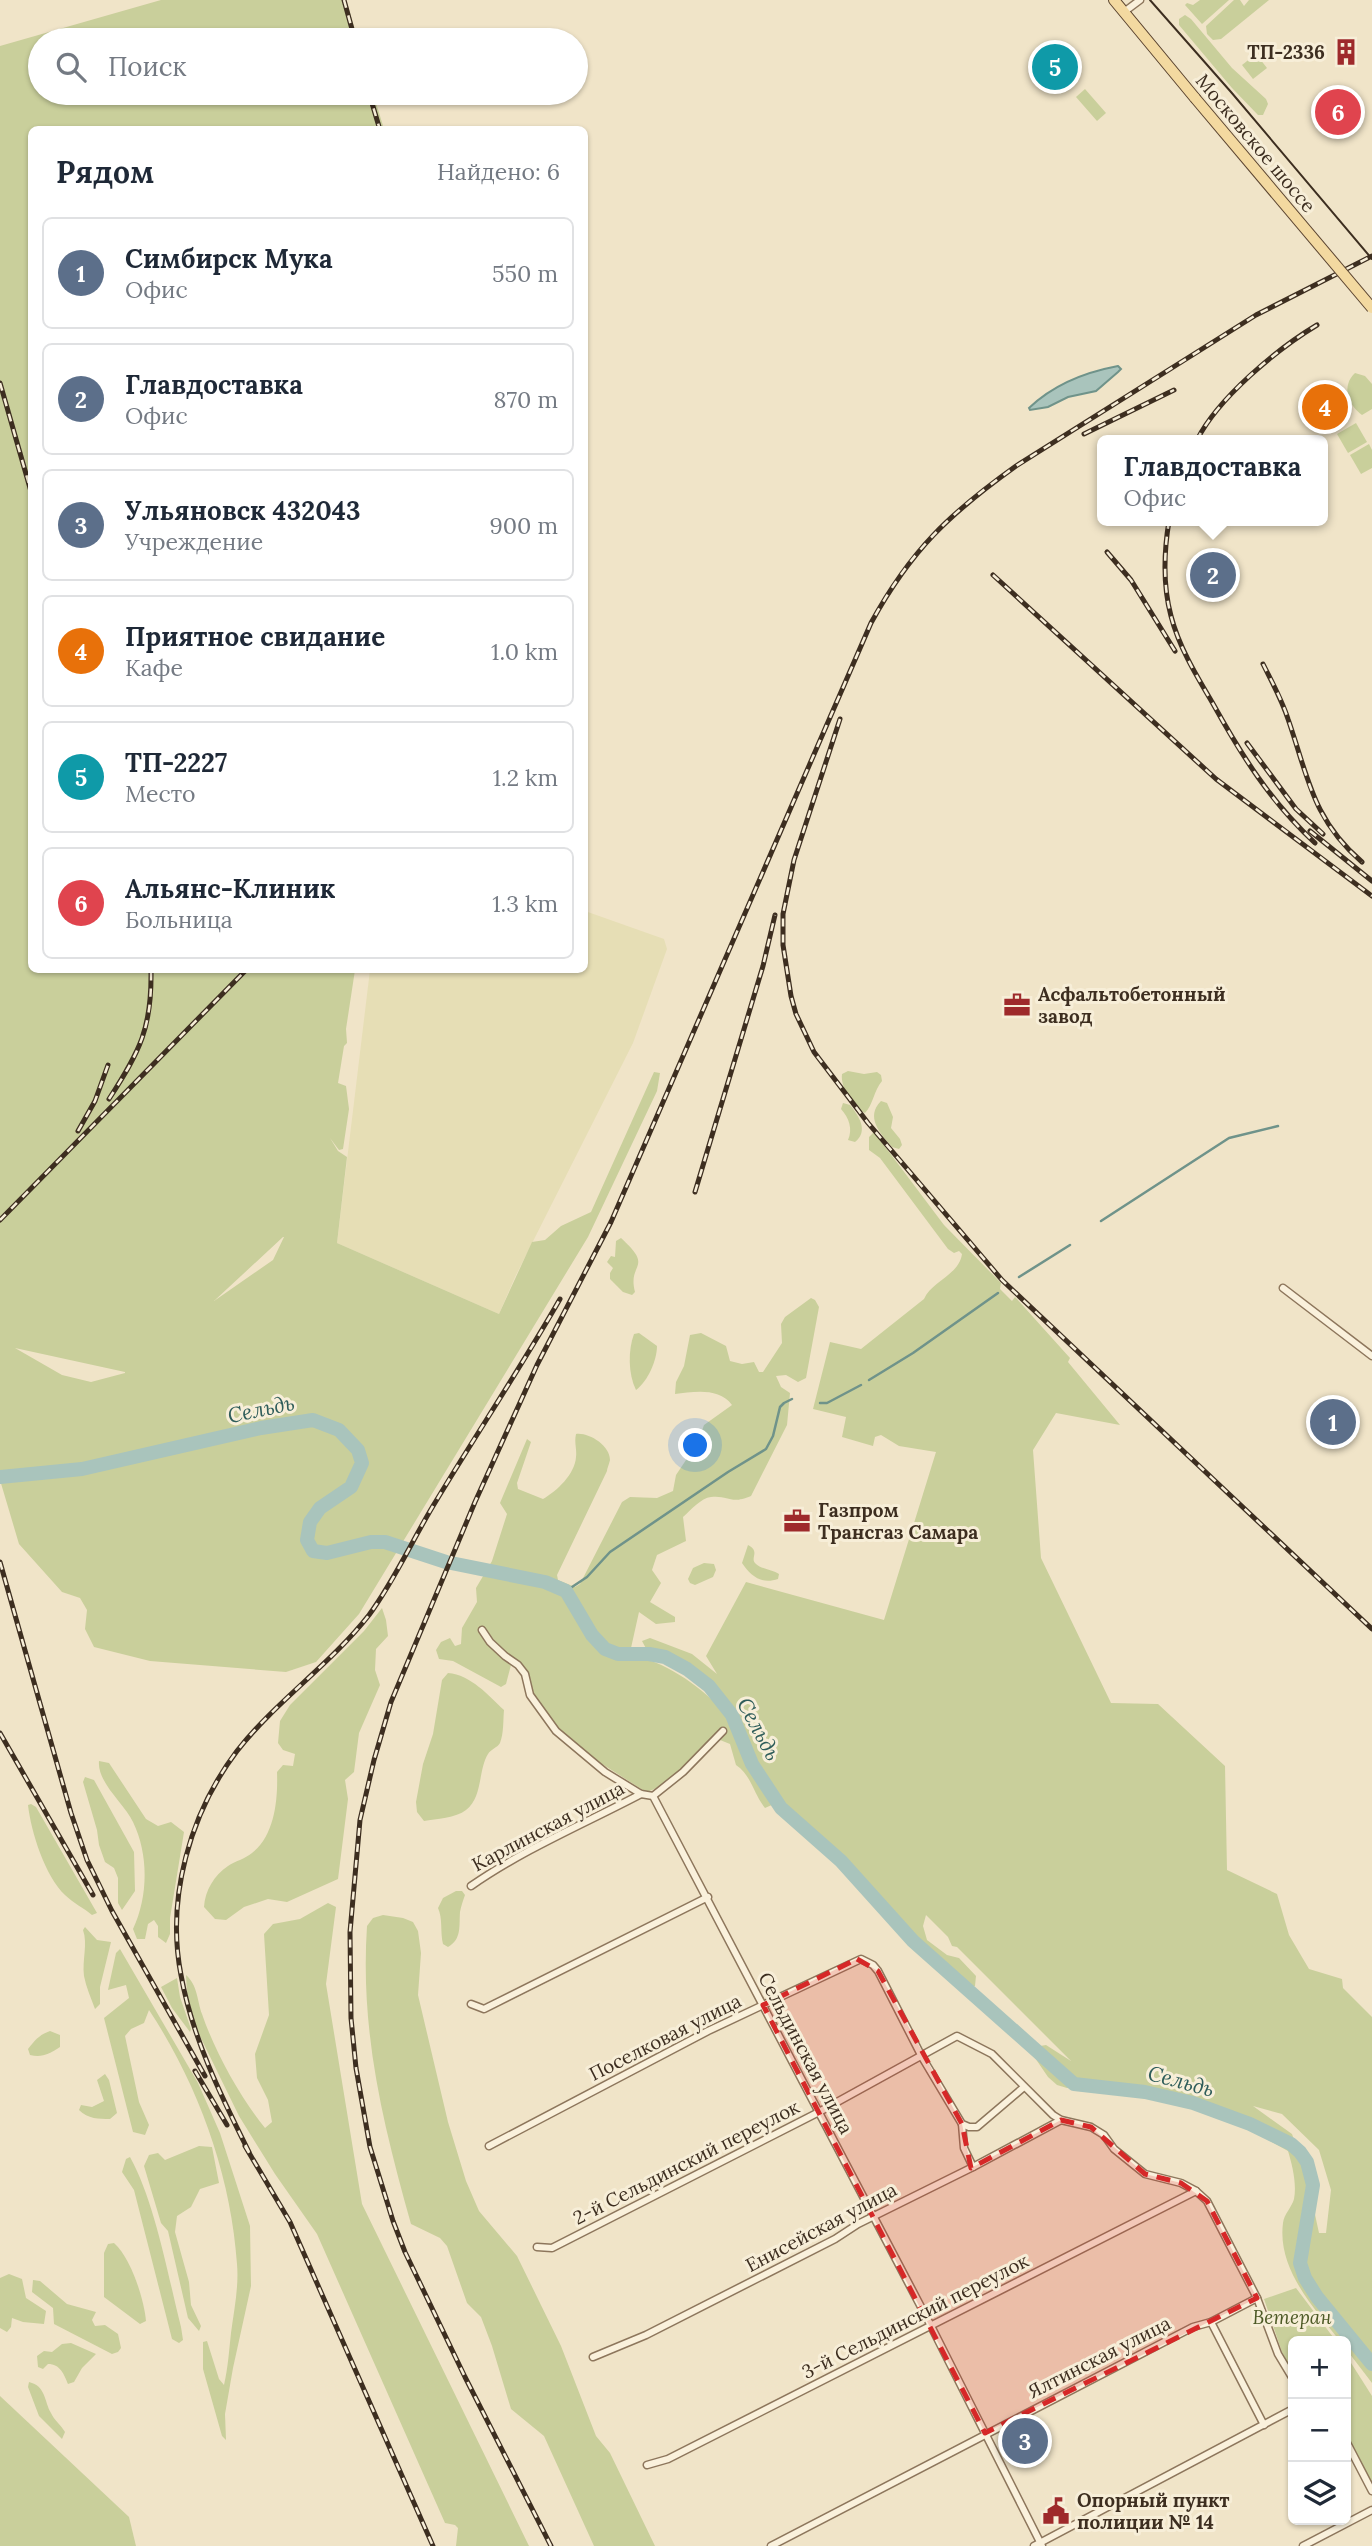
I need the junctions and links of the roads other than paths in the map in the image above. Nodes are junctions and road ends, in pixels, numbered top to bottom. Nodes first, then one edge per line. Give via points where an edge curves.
1 (1114, 0) edge
2 (1140, 0) edge
3 (1124, 12) junction
4 (1372, 308) edge
5 (1283, 1288) dead end
6 (1372, 1356) edge
7 (482, 1630) dead end
8 (723, 1731) dead end
9 (641, 1794) junction
10 (653, 1796) junction
11 (471, 1886) dead end
12 (708, 1897) junction
13 (471, 2004) dead end
14 (764, 2005) junction
15 (922, 2057) junction
16 (1024, 2087) junction
17 (819, 2112) junction
18 (1061, 2120) junction
19 (962, 2124) junction
20 (489, 2146) dead end
21 (973, 2167) junction
22 (1196, 2191) junction
23 (874, 2216) junction
24 (537, 2248) dead end
25 (1257, 2298) junction
26 (1210, 2322) junction
27 (931, 2326) junction
28 (593, 2357) dead end
29 (1288, 2371) edge
30 (1288, 2412) edge
31 (1264, 2425) junction
32 (985, 2433) junction
33 (1351, 2451) edge
34 (647, 2465) dead end
35 (1372, 2491) edge
36 (1372, 2510) edge
37 (1039, 2545) edge
38 (771, 2546) edge
39 (1303, 2546) edge

1 - 3 main road, Московское шоссе
2 - 3 street
3 - 4 main road, Московское шоссе, bridge
5 - 6 street
7 - 9 street via 518,1665 530,1695 556,1731 605,1772
8 - 10 street
9 - 10 street
9 - 11 street, Карлинская улица via 566,1830
10 - 12 street, Сельдинская улица
12 - 13 street via 484,2009
12 - 14 street, Сельдинская улица
14 - 15 street, Поселковая улица via 857,1959 867,1960 878,1971
14 - 17 street, Сельдинская улица
14 - 20 street, Поселковая улица
15 - 16 street, 2-й Сельдинский переулок via 957,2036 992,2054
15 - 17 street, 2-й Сельдинский переулок
15 - 19 street
16 - 18 street
16 - 19 street via 977,2127
17 - 23 street, Сельдинская улица
17 - 24 street, 2-й Сельдинский переулок via 552,2248
18 - 21 street, Енисейская улица
18 - 22 street via 1091,2127 1144,2174
19 - 21 street via 964,2148
21 - 23 street, Енисейская улица
22 - 25 street via 1207,2201
22 - 27 street, 3-й Сельдинский переулок
23 - 27 street, Сельдинская улица
23 - 28 street, Енисейская улица via 646,2335
25 - 26 street, Ялтинская улица
25 - 29 street
26 - 31 street
26 - 32 street, Ялтинская улица
27 - 32 street, Сельдинская улица
27 - 34 street, 3-й Сельдинский переулок via 668,2459
30 - 31 street
31 - 37 street
32 - 37 street, Сельдинская улица
32 - 38 street, Ялтинская улица
33 - 35 street
36 - 39 street

